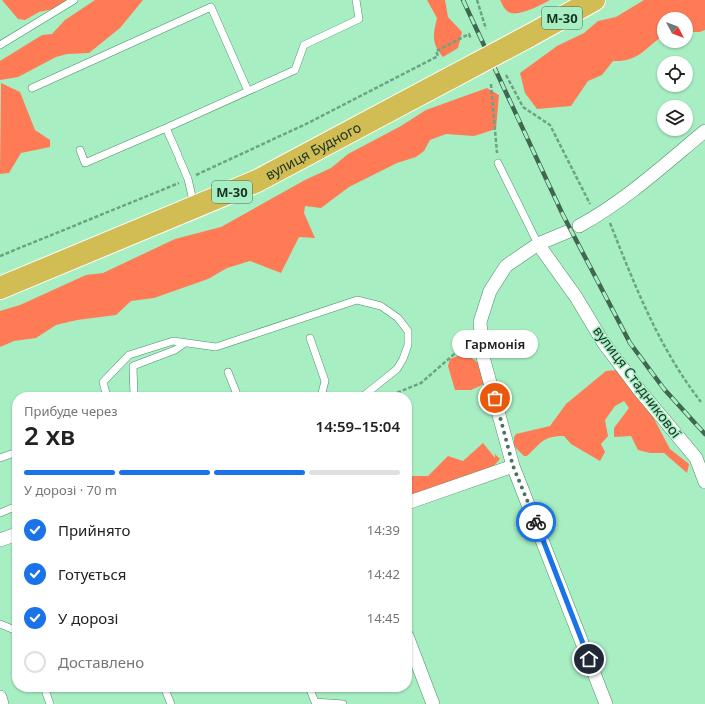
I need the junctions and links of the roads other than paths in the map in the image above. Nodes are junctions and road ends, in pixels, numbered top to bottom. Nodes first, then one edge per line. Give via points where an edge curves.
1 (74, 0) edge
2 (356, 0) edge
3 (594, 0) edge
4 (0, 45) edge
5 (32, 88) dead end
6 (248, 91) junction
7 (166, 128) junction
8 (705, 131) edge
9 (80, 150) dead end
10 (498, 163) road end
11 (195, 208) junction
12 (538, 244) junction
13 (0, 288) edge
14 (310, 338) dead end
15 (185, 343) junction
16 (228, 372) dead end
17 (106, 392) edge
18 (134, 392) edge
19 (236, 392) edge
20 (322, 392) edge
21 (368, 392) edge
22 (12, 454) edge
23 (0, 458) edge
24 (513, 466) junction
25 (705, 482) edge
26 (412, 501) edge
27 (12, 508) edge
28 (0, 513) edge
29 (12, 536) edge
30 (0, 540) edge
31 (0, 624) edge
32 (12, 629) edge
33 (412, 649) edge
34 (46, 692) edge
35 (166, 692) edge
36 (311, 692) edge
37 (0, 697) edge
38 (2, 704) edge
39 (50, 704) edge
40 (171, 704) edge
41 (343, 704) edge
42 (433, 704) edge
43 (606, 704) edge

1 - 4 lane
2 - 6 lane via 359,19 304,45 295,70
3 - 11 highway, вулиця Будного / М-30, bridge via 257,181
5 - 6 lane via 211,7
6 - 7 lane
7 - 9 lane via 85,163
7 - 11 lane via 188,179
8 - 12 street via 640,186 601,214
10 - 12 lane
11 - 13 highway, вулиця Будного / М-30
12 - 24 street via 506,266 490,292 480,322 483,357
12 - 25 street, вулиця Стадникової via 576,297 603,342 696,458
14 - 20 lane via 325,382
15 - 17 lane via 173,341 129,355 103,382
15 - 18 lane via 175,350 133,366
15 - 21 lane via 216,347 357,300 381,306 398,318 408,331 408,345 397,370
16 - 19 lane
22 - 23 lane
24 - 26 street
24 - 43 street
27 - 28 lane
29 - 30 street
31 - 32 lane
33 - 42 street
34 - 39 lane
35 - 40 lane
36 - 41 lane via 315,702
37 - 38 street

